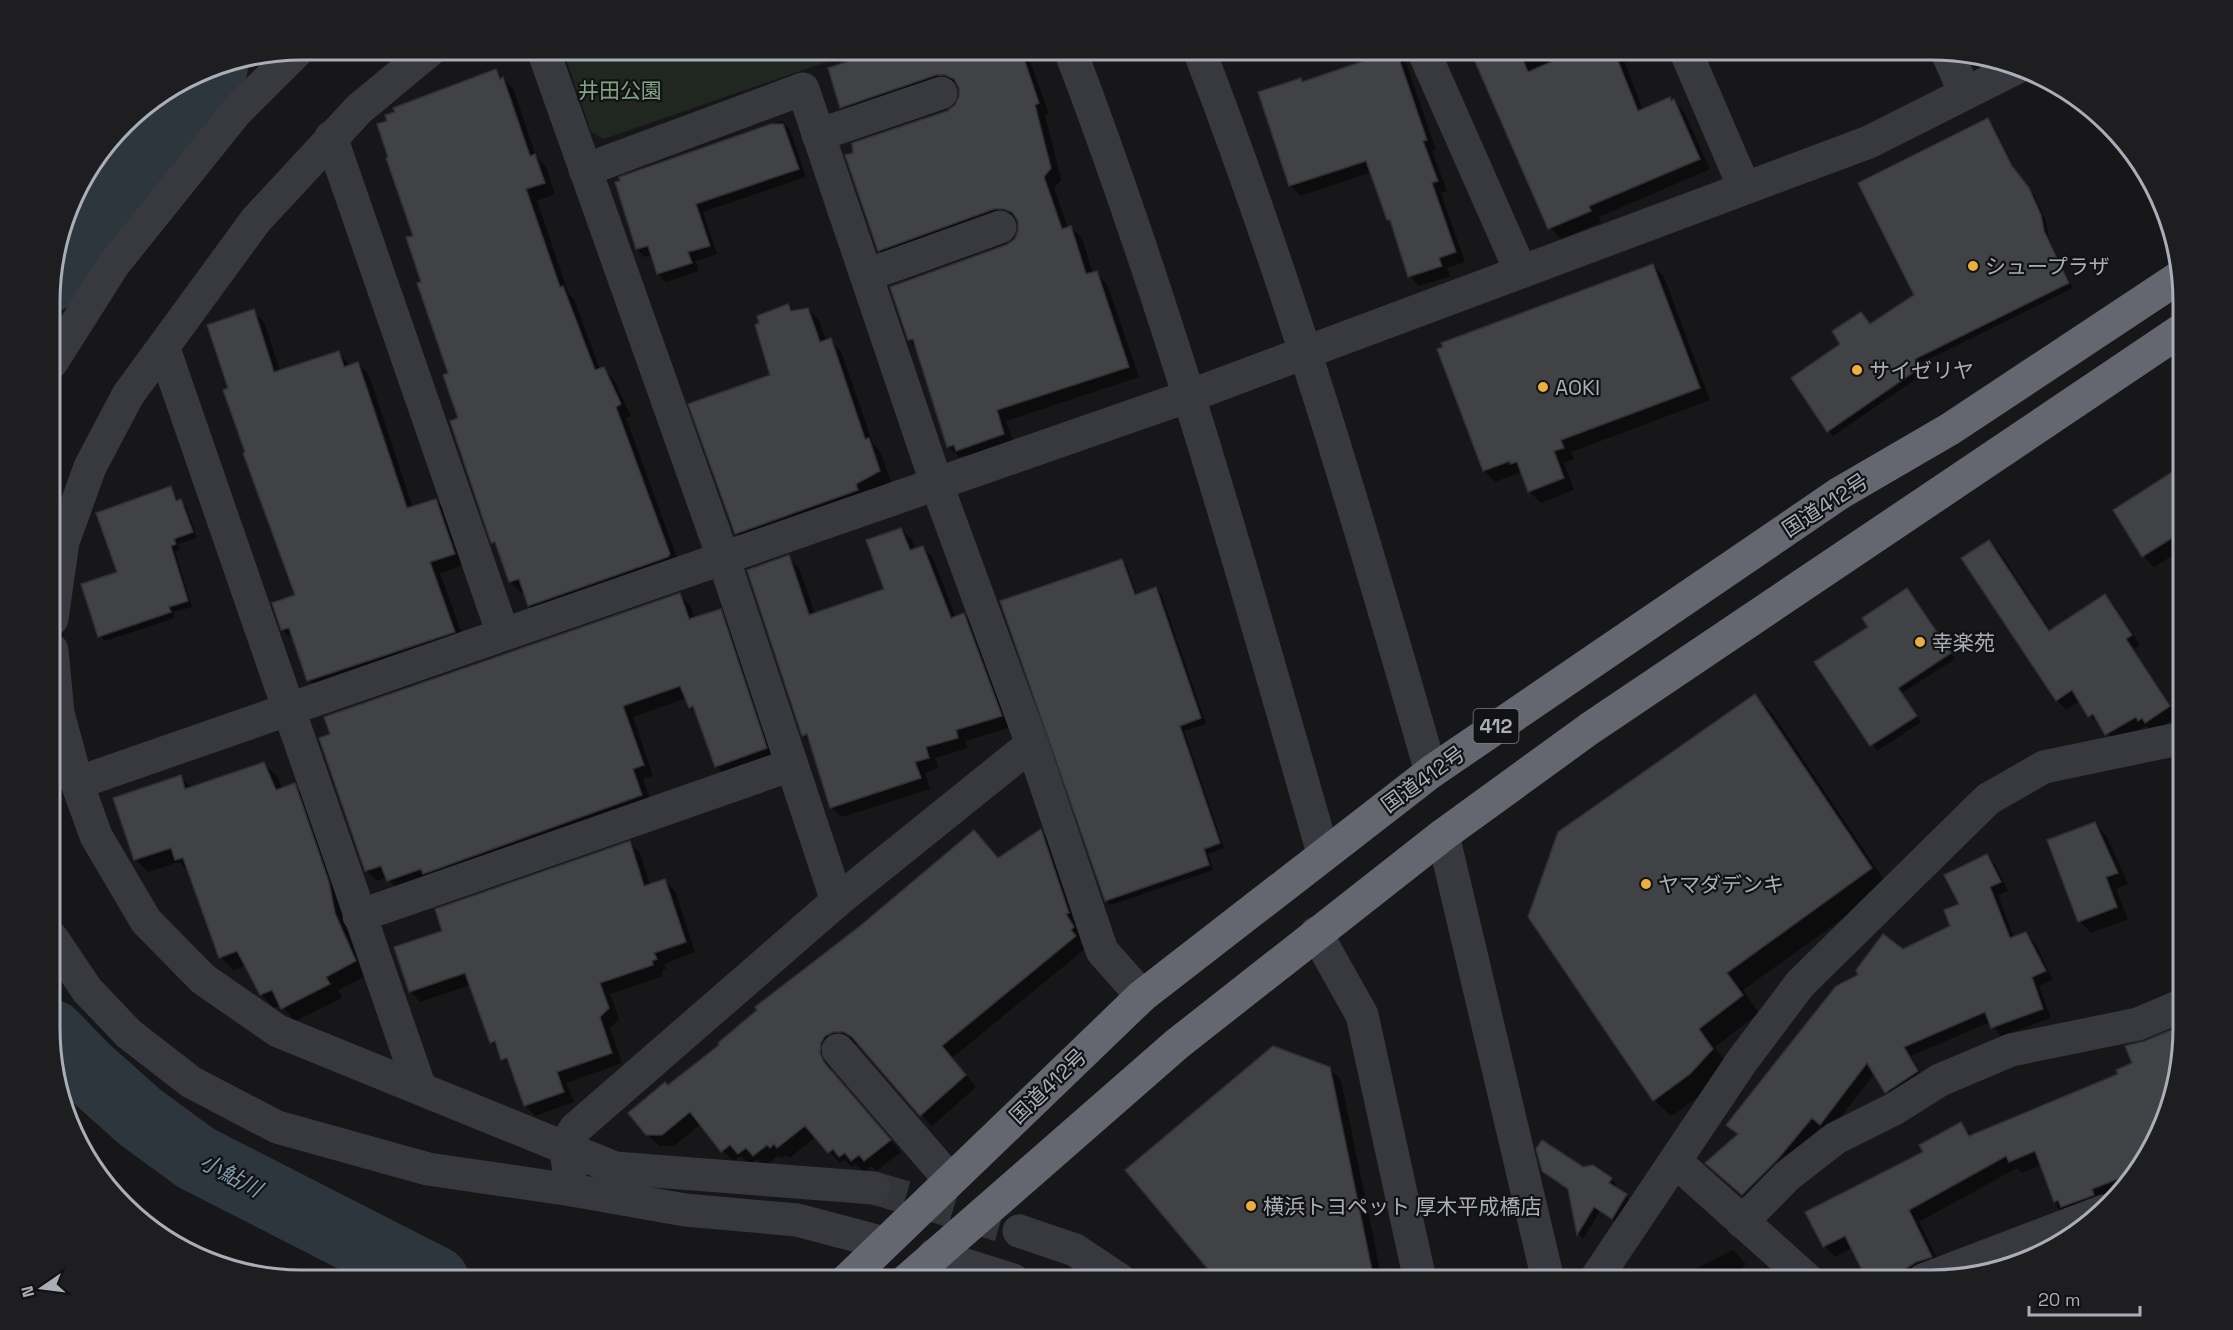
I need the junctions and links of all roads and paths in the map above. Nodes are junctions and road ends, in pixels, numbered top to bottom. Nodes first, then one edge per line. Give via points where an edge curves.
1 (418, 60) edge
2 (546, 60) edge
3 (1074, 60) edge
4 (1203, 60) edge
5 (1427, 60) edge
6 (1689, 60) edge
7 (287, 61) edge
8 (1951, 61) edge
9 (2007, 72) edge
10 (941, 93) dead end
11 (1965, 93) junction
12 (818, 135) junction
13 (331, 137) junction
14 (585, 170) junction
15 (1744, 187) junction
16 (1000, 227) dead end
17 (1521, 272) junction
18 (867, 275) junction
19 (2172, 282) edge
20 (2173, 336) edge
21 (60, 349) edge
22 (164, 349) junction
23 (1305, 352) junction
24 (1189, 396) junction
25 (937, 485) junction
26 (724, 560) junction
27 (60, 563) edge
28 (503, 634) junction
29 (290, 710) junction
30 (60, 720) edge
31 (2173, 740) edge
32 (1032, 744) junction
33 (790, 765) junction
34 (1431, 772) junction
35 (77, 783) junction
36 (1443, 835) junction
37 (1323, 853) junction
38 (837, 901) junction
39 (359, 916) junction
40 (1316, 933) junction
41 (60, 950) edge
42 (1142, 996) junction
43 (2173, 1009) edge
44 (838, 1050) dead end
45 (420, 1088) junction
46 (565, 1146) junction
47 (1675, 1161) junction
48 (950, 1180) junction
49 (874, 1188) tunnel mouth
50 (572, 1190) junction
51 (1742, 1222) junction
52 (2075, 1222) edge
53 (1019, 1231) tunnel mouth
54 (878, 1249) junction
55 (920, 1268) edge
56 (1953, 1269) edge
57 (857, 1270) edge
58 (936, 1270) edge
59 (1104, 1270) edge
60 (1418, 1270) edge
61 (1546, 1270) edge
62 (1602, 1270) edge
63 (1797, 1270) edge

1 - 13 street
2 - 14 street
3 - 24 street
4 - 23 street via 1242,160
5 - 17 street
6 - 15 street
7 - 21 street via 236,112 114,264
8 - 11 street
9 - 11 street
10 - 12 street
11 - 15 street via 1869,142
12 - 14 street via 803,89
12 - 18 street
13 - 22 street via 256,220
13 - 28 street
14 - 26 street
15 - 17 street
16 - 18 street
17 - 23 street
18 - 25 street
19 - 34 highway, 国道412号 / 412 via 1950,429 1840,494 1558,682
20 - 36 highway, 412 via 1589,729
22 - 27 street via 128,395 90,467 63,542
22 - 29 street
23 - 24 street
23 - 34 street via 1367,544
24 - 25 street
24 - 37 street
25 - 26 street
25 - 32 street
26 - 28 street
26 - 33 street
28 - 29 street
29 - 35 street
29 - 39 street
30 - 35 street
31 - 47 street via 2044,767 1988,799 1800,984
32 - 38 street
32 - 42 street via 1102,951
33 - 38 street
33 - 39 street
34 - 37 highway, 国道412号 / 412
35 - 45 street via 96,836 146,921 203,979 278,1031
36 - 40 highway, 412
36 - 61 street
37 - 42 highway, 国道412号 / 412
38 - 46 street via 575,1129
39 - 45 street
40 - 55 highway, 412 via 1177,1044
40 - 60 street via 1362,1015
41 - 50 street via 87,990 129,1034 191,1082 278,1127 428,1169
42 - 48 highway, 国道412号 / 412
43 - 51 street via 2138,1024 2011,1050 1940,1080 1836,1138 1786,1176
44 - 48 street via 858,1093
45 - 46 street
46 - 49 street via 615,1168
46 - 50 street
47 - 51 street
47 - 62 street
48 - 54 highway, 国道412号 / 412
50 - 54 street via 685,1210 797,1220
51 - 63 street
52 - 56 street
53 - 59 street via 1075,1250
54 - 57 highway, 国道412号 / 412
55 - 58 street

